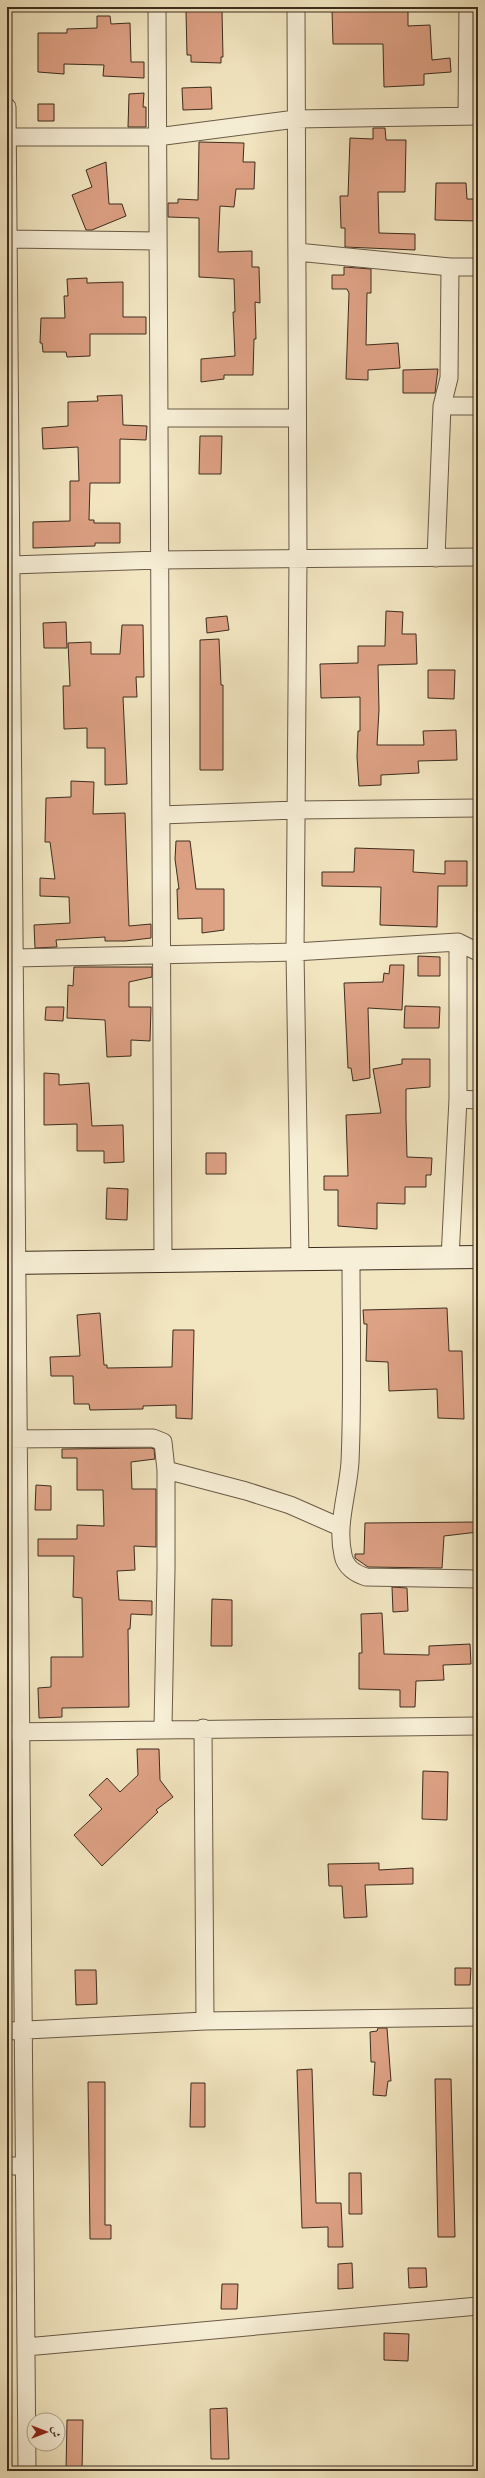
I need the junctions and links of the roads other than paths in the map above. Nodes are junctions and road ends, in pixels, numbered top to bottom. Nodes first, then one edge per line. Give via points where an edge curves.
1 (156, 7) edge
2 (296, 7) edge
3 (468, 7) edge
4 (7, 107) edge
5 (472, 116) edge
6 (296, 119) junction
7 (8, 137) edge
8 (157, 137) junction
9 (8, 239) junction
10 (158, 241) junction
11 (297, 252) junction
12 (450, 267) junction
13 (478, 267) edge
14 (8, 376) edge
15 (442, 406) junction
16 (478, 406) edge
17 (159, 418) junction
18 (297, 418) junction
19 (478, 557) edge
20 (436, 558) junction
21 (298, 559) junction
22 (159, 560) junction
23 (10, 565) junction
24 (478, 808) edge
25 (297, 810) junction
26 (161, 815) junction
27 (10, 818) edge
28 (458, 942) junction
29 (295, 952) junction
30 (478, 952) edge
31 (161, 956) junction
32 (15, 958) junction
33 (458, 1099) junction
34 (478, 1100) edge
35 (478, 1257) edge
36 (450, 1258) junction
37 (300, 1259) junction
38 (351, 1259) junction
39 (163, 1261) junction
40 (12, 1263) edge
41 (13, 1439) edge
42 (166, 1470) junction
43 (340, 1527) junction
44 (478, 1579) edge
45 (478, 1726) edge
46 (163, 1728) junction
47 (203, 1728) junction
48 (14, 1732) edge
49 (478, 2017) edge
50 (205, 2021) junction
51 (15, 2031) edge
52 (7, 2166) edge
53 (24, 2166) junction
54 (478, 2306) edge
55 (26, 2347) junction
56 (27, 2471) edge

1 - 8 street
2 - 6 street
3 - 5 street
4 - 7 street
5 - 6 street
6 - 8 street
6 - 11 street
7 - 8 street
7 - 9 street
8 - 10 street
9 - 10 street
9 - 14 street
10 - 17 street
11 - 12 street
11 - 18 street
12 - 13 street
12 - 15 street via 449,378
14 - 23 street
15 - 16 street
15 - 20 street
17 - 18 street
17 - 22 street
18 - 21 street
19 - 20 street
20 - 21 street
21 - 22 street
21 - 25 street
22 - 23 street
22 - 26 street
23 - 27 street
24 - 25 street
25 - 26 street
25 - 29 street
26 - 31 street
27 - 32 street
28 - 29 street
28 - 30 street
28 - 33 street
29 - 31 street
29 - 37 street
31 - 32 street
31 - 39 street
32 - 40 street
33 - 34 street
33 - 36 street
35 - 36 street
36 - 38 street
37 - 38 street
37 - 39 street
38 - 43 street via 349,1482
39 - 40 street
40 - 41 street
41 - 42 street via 158,1439 164,1445
41 - 48 street
42 - 43 street via 282,1502
42 - 46 street
43 - 44 street via 343,1557 356,1574 379,1578
45 - 47 street
46 - 47 street
46 - 48 street
47 - 50 street
48 - 51 street
49 - 50 street
50 - 51 street
51 - 53 street
52 - 53 street
53 - 55 street
54 - 55 street
55 - 56 street

